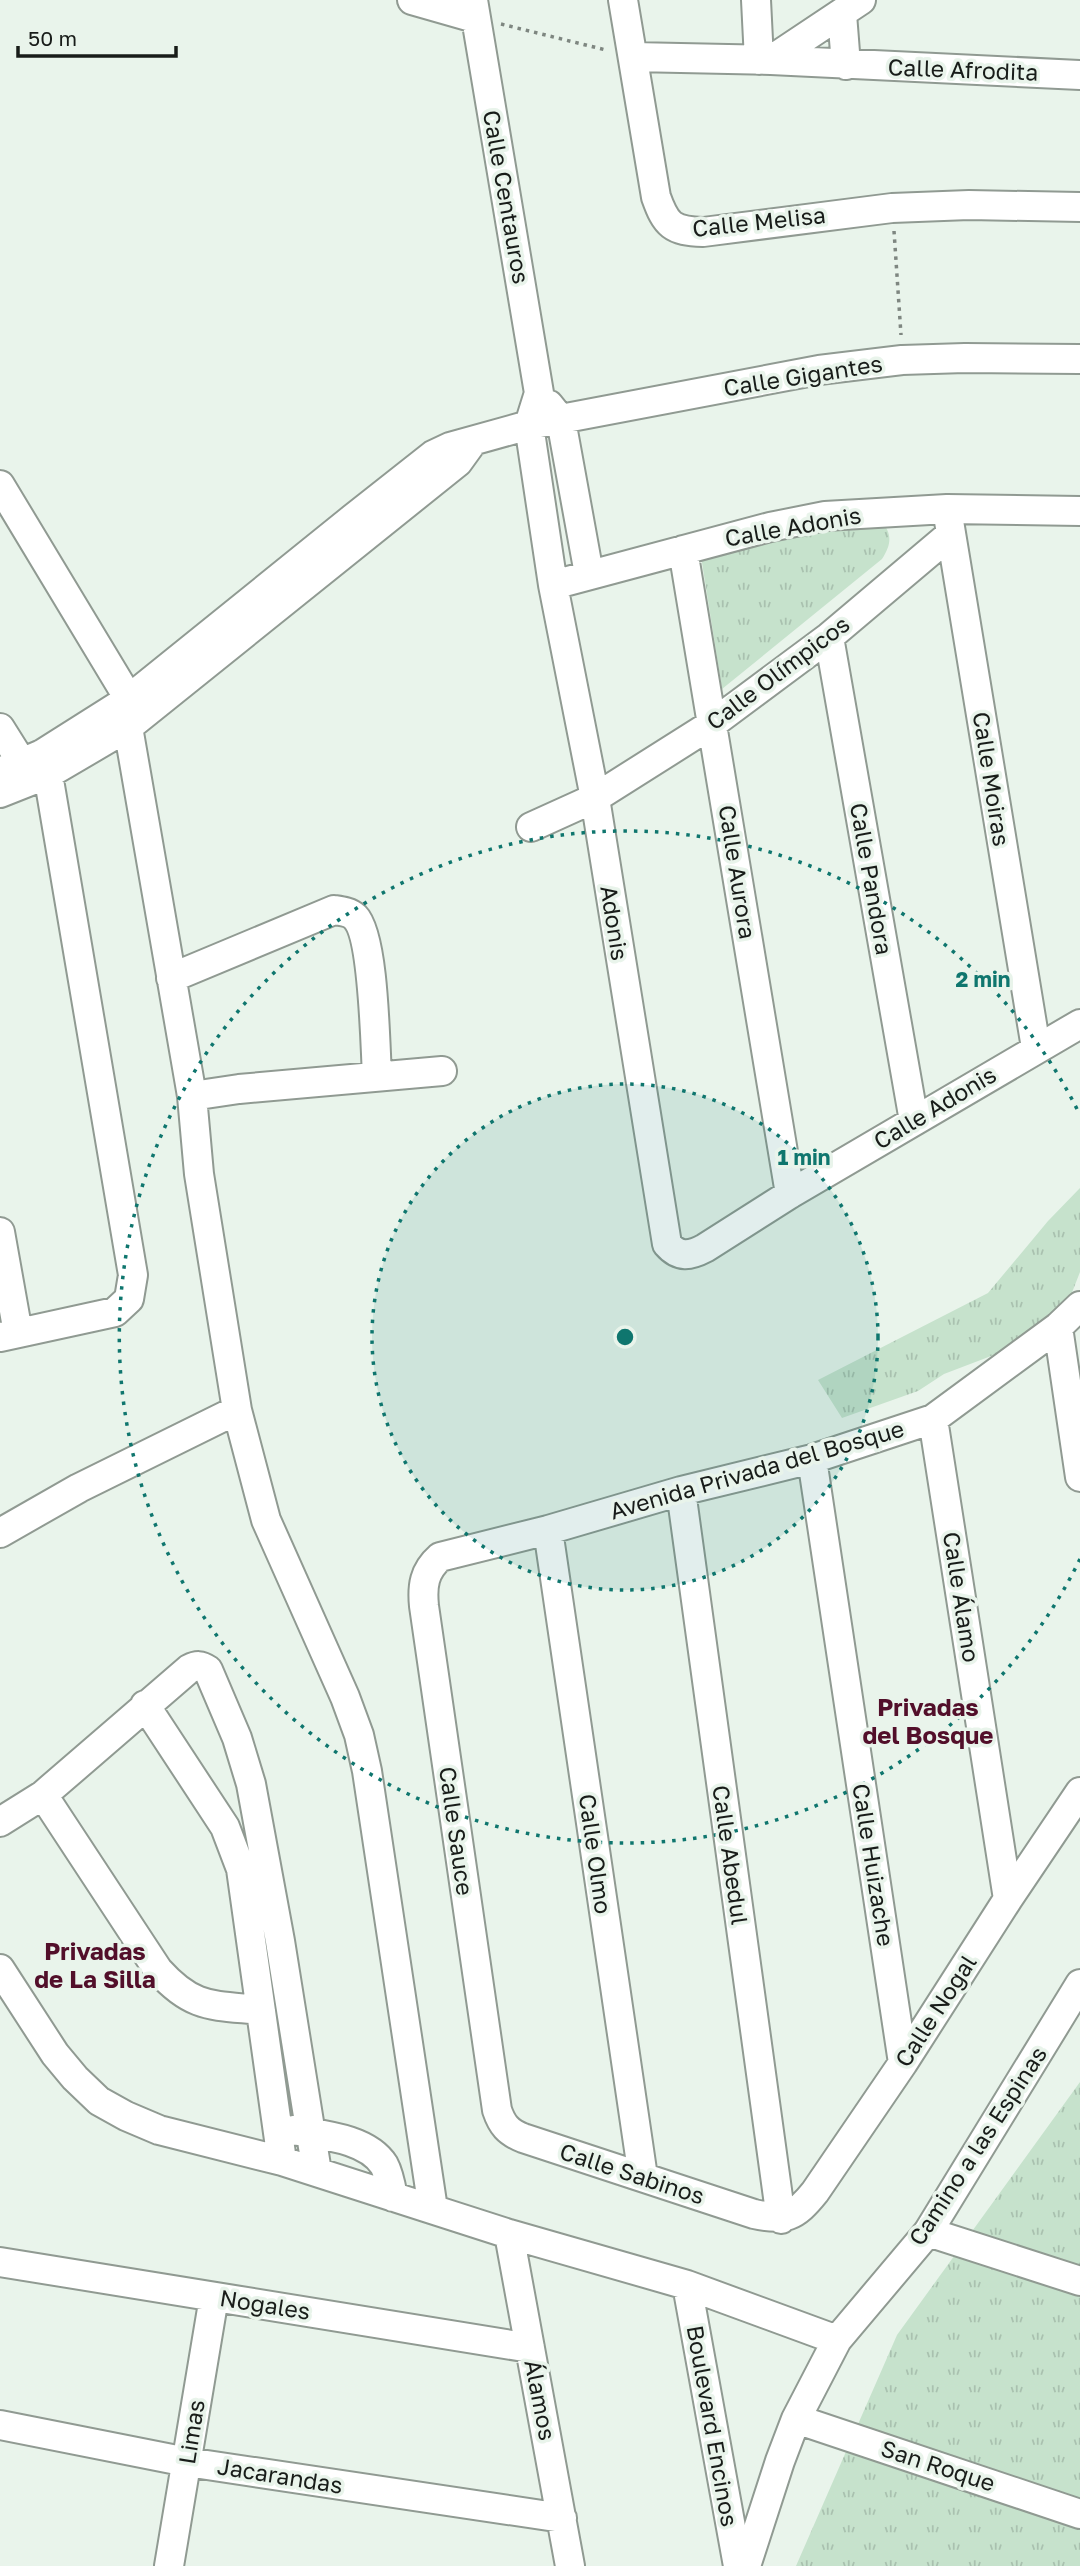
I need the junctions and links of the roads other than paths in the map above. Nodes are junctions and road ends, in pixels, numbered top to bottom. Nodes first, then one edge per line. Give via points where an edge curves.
1 (412, 0) edge
2 (623, 0) edge
3 (756, 0) edge
4 (852, 7) edge
5 (474, 9) edge
6 (633, 57) junction
7 (765, 60) junction
8 (846, 65) junction
9 (1080, 75) edge
10 (1080, 207) edge
11 (1080, 359) edge
12 (539, 393) junction
13 (561, 420) junction
14 (529, 425) junction
15 (0, 485) edge
16 (1080, 510) edge
17 (949, 522) junction
18 (683, 550) junction
19 (589, 574) junction
20 (553, 584) junction
21 (829, 637) junction
22 (128, 713) junction
23 (712, 724) junction
24 (0, 727) edge
25 (28, 766) edge
26 (0, 793) edge
27 (594, 798) junction
28 (531, 827) dead end
29 (171, 978) junction
30 (1080, 1024) edge
31 (1036, 1048) junction
32 (442, 1071) dead end
33 (377, 1075) junction
34 (192, 1096) junction
35 (914, 1121) junction
36 (790, 1194) junction
37 (0, 1232) edge
38 (681, 1255) joint
39 (1080, 1306) edge
40 (1058, 1327) junction
41 (9, 1336) edge
42 (237, 1410) junction
43 (933, 1419) junction
44 (812, 1459) junction
45 (1080, 1477) edge
46 (681, 1491) junction
47 (548, 1530) junction
48 (0, 1533) edge
49 (440, 1557) joint
50 (145, 1705) junction
51 (1080, 1791) edge
52 (43, 1795) junction
53 (0, 1822) edge
54 (1007, 1899) junction
55 (0, 1969) edge
56 (1080, 1984) edge
57 (261, 2010) junction
58 (903, 2063) junction
59 (497, 2110) joint
60 (277, 2127) junction
61 (310, 2133) junction
62 (282, 2161) junction
63 (317, 2172) junction
64 (643, 2177) junction
65 (393, 2197) junction
66 (433, 2209) junction
67 (781, 2219) junction
68 (928, 2232) junction
69 (509, 2235) junction
70 (0, 2262) edge
71 (1080, 2281) edge
72 (687, 2285) junction
73 (214, 2297) junction
74 (837, 2340) junction
75 (530, 2348) junction
76 (796, 2419) junction
77 (0, 2425) edge
78 (187, 2462) junction
79 (1080, 2514) edge
80 (562, 2518) junction
81 (169, 2566) edge
82 (570, 2566) edge
83 (738, 2566) edge
84 (746, 2566) edge

1 - 5 street
2 - 6 street, Calle Melisa
3 - 7 street
4 - 7 street
4 - 8 street
5 - 12 street, Calle Centauros
6 - 7 street, Calle Afrodita
6 - 10 street, Calle Melisa via 656,197 675,229 703,232 892,208
7 - 8 street, Calle Afrodita
8 - 9 street, Calle Afrodita
11 - 13 street, Calle Gigantes via 902,360 819,370
12 - 13 street, Calle Centauros
12 - 14 street, Calle Centauros
13 - 14 street, Calle Gigantes
13 - 19 street, Calle Centauros
14 - 20 street, Calle Centauros
14 - 22 street, Calle Gigantes via 433,455
15 - 22 street
16 - 17 street, Calle Adonis
17 - 18 street, Calle Adonis via 825,516
17 - 21 street, Calle Olímpicos
17 - 31 street, Calle Moiras
18 - 19 street, Calle Adonis
18 - 23 street, Calle Aurora
19 - 20 street, Calle Adonis
20 - 27 street, Adonis
21 - 23 street, Calle Olímpicos
21 - 35 street, Calle Pandora
22 - 25 street, Calle Gigantes
22 - 29 street
23 - 27 street, Calle Olímpicos
23 - 36 street, Calle Aurora
24 - 25 street
25 - 26 street, Calle Gigantes
25 - 41 street via 133,1275 130,1299 116,1312
27 - 28 street, Calle Olímpicos
27 - 38 street, Adonis via 664,1233 667,1244
29 - 33 street via 334,910 345,912 355,917 367,943
29 - 34 street
30 - 31 street, Calle Adonis
31 - 35 street, Calle Adonis
32 - 33 street
33 - 34 street
34 - 42 street via 199,1174
35 - 36 street, Calle Adonis
36 - 38 street, Calle Adonis via 695,1254
37 - 41 street
39 - 40 street, Avenida Privada del Bosque
40 - 43 street, Avenida Privada del Bosque
40 - 45 street
42 - 48 street via 100,1477
42 - 66 street via 266,1520 359,1735
43 - 44 street, Avenida Privada del Bosque
43 - 54 street, Calle Álamo
44 - 46 street, Avenida Privada del Bosque
44 - 58 street, Calle Huizache
46 - 47 street, Avenida Privada del Bosque
46 - 67 street, Calle Abedul
47 - 49 street, Avenida Privada del Bosque
47 - 64 street, Calle Olmo
49 - 59 street, Calle Sauce via 424,1580 424,1606
50 - 52 street
50 - 57 street via 233,1844 246,1896
50 - 61 street via 189,1669 203,1666 237,1738 251,1784 278,1928
51 - 54 street, Calle Nogal
52 - 53 street
52 - 57 street via 173,1987 200,2002
54 - 58 street, Calle Nogal
55 - 62 street via 55,2054 99,2101 159,2130
56 - 68 street, Camino a las Espinas
57 - 60 street
58 - 67 street, Calle Nogal via 816,2192 804,2206
59 - 64 street, Calle Sabinos via 515,2135
60 - 61 street
60 - 62 street
61 - 63 street
61 - 65 street via 351,2142 375,2154 387,2171
62 - 63 street
63 - 65 street
64 - 67 street, Calle Sabinos
65 - 66 street
66 - 69 street
68 - 71 street
68 - 74 street, Camino a las Espinas
69 - 72 street
69 - 75 street, Álamos
70 - 73 street, Nogales
72 - 74 street
72 - 83 street, Boulevard Encinos
73 - 75 street, Nogales
73 - 78 street, Limas
74 - 76 street, Camino a las Espinas
75 - 80 street, Álamos
76 - 79 street, San Roque
76 - 84 street, Camino a las Espinas
77 - 78 street, Jacarandas
78 - 80 street, Jacarandas
78 - 81 street, Limas
80 - 82 street, Álamos

